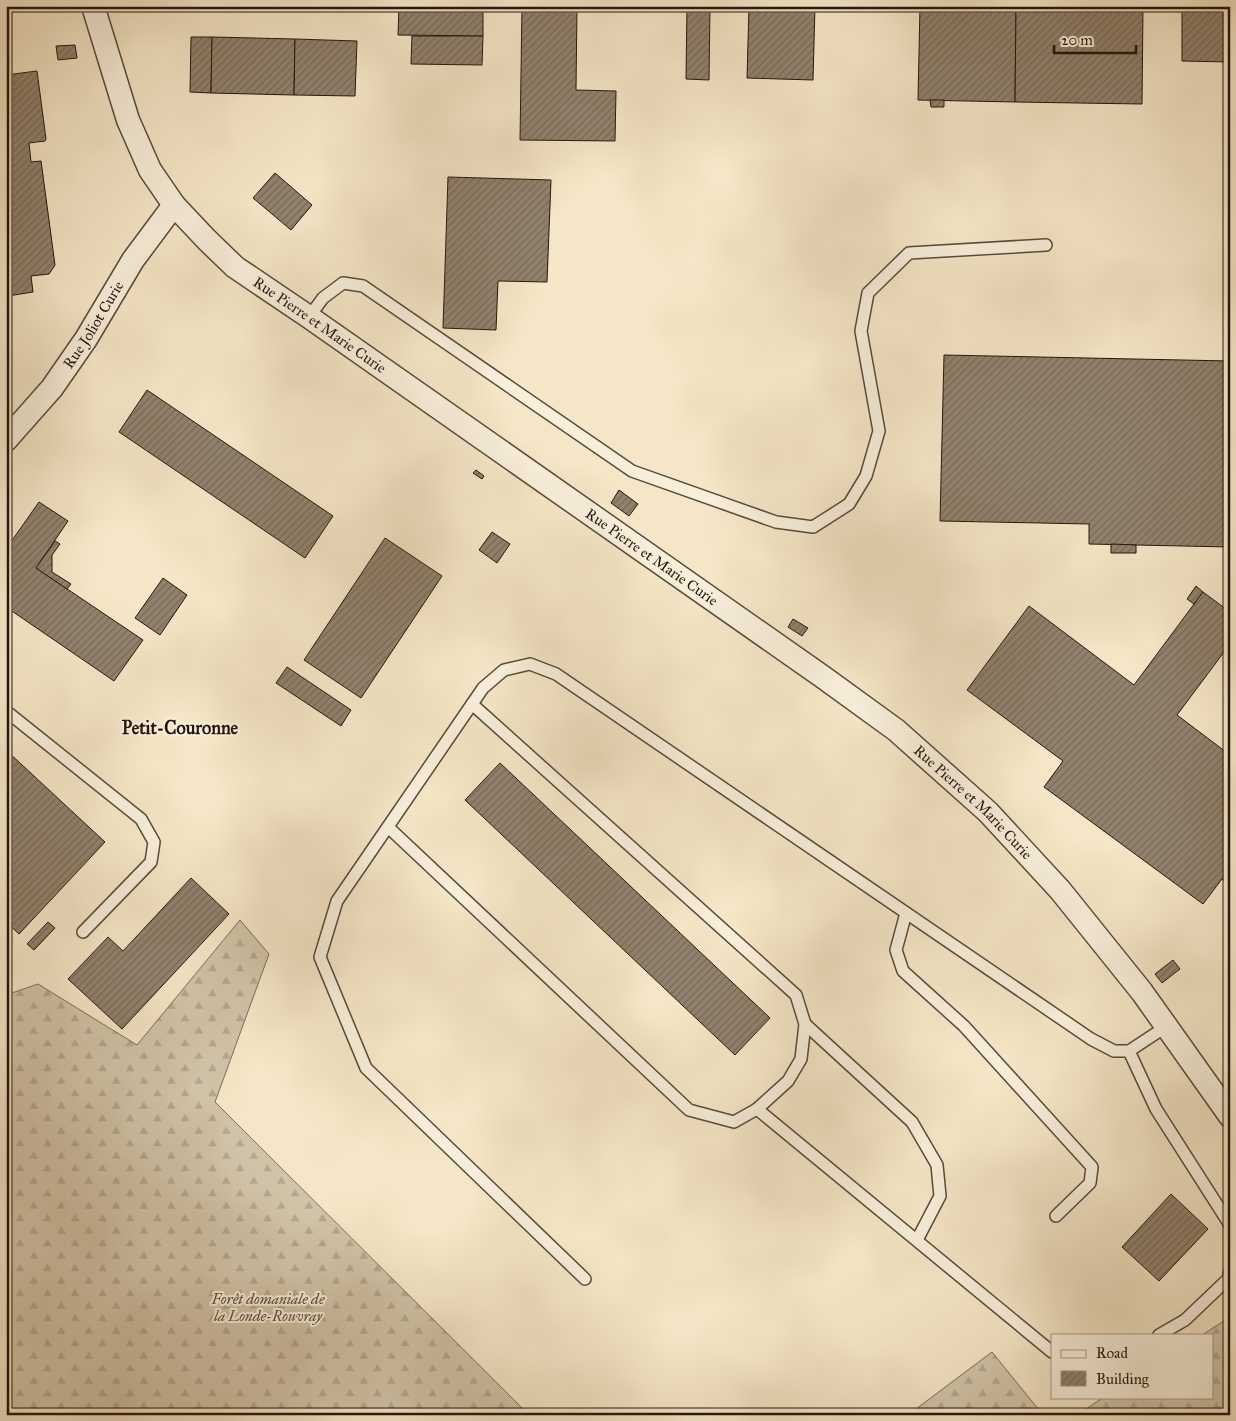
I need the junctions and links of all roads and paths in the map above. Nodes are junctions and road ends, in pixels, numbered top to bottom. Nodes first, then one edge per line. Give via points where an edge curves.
1 (93, 6) edge
2 (174, 205) junction
3 (1046, 245) dead end
4 (309, 317) junction
5 (6, 440) edge
6 (472, 704) junction
7 (6, 711) edge
8 (388, 827) junction
9 (906, 913) junction
10 (83, 932) dead end
11 (805, 1024) junction
12 (1167, 1026) junction
13 (1129, 1051) junction
14 (757, 1109) junction
15 (1230, 1116) edge
16 (1056, 1216) dead end
17 (1230, 1225) edge
18 (916, 1240) junction
19 (1230, 1271) edge
20 (584, 1280) dead end
21 (1161, 1334) edge
22 (1051, 1351) edge

1 - 2 street, Rue Pierre et Marie Curie via 128,120 150,170
2 - 4 street, Rue Pierre et Marie Curie via 234,267
2 - 5 street, Rue Joliot Curie via 134,260 52,388
3 - 4 lane via 909,253 868,293 861,331 879,431 866,476 849,504 813,527 776,522 632,471 363,286 343,283 323,298
4 - 12 street, Rue Pierre et Marie Curie via 896,730 988,812 1060,890
6 - 8 lane
6 - 9 lane via 483,688 504,670 530,664 556,674
6 - 11 lane via 796,995
7 - 10 lane via 141,819 154,842 151,862
8 - 14 lane via 689,1110 734,1122
8 - 20 lane via 337,901 320,957 366,1068
9 - 13 lane via 1091,1039 1114,1051
9 - 16 lane via 896,950 903,971 964,1026 1092,1167 1090,1183
11 - 14 lane via 801,1059 788,1081
11 - 18 lane via 912,1122 937,1165 940,1196
12 - 13 lane
12 - 15 street, Rue Pierre et Marie Curie
13 - 17 lane via 1156,1109
14 - 18 lane
18 - 22 lane
19 - 21 lane via 1228,1279 1185,1320

